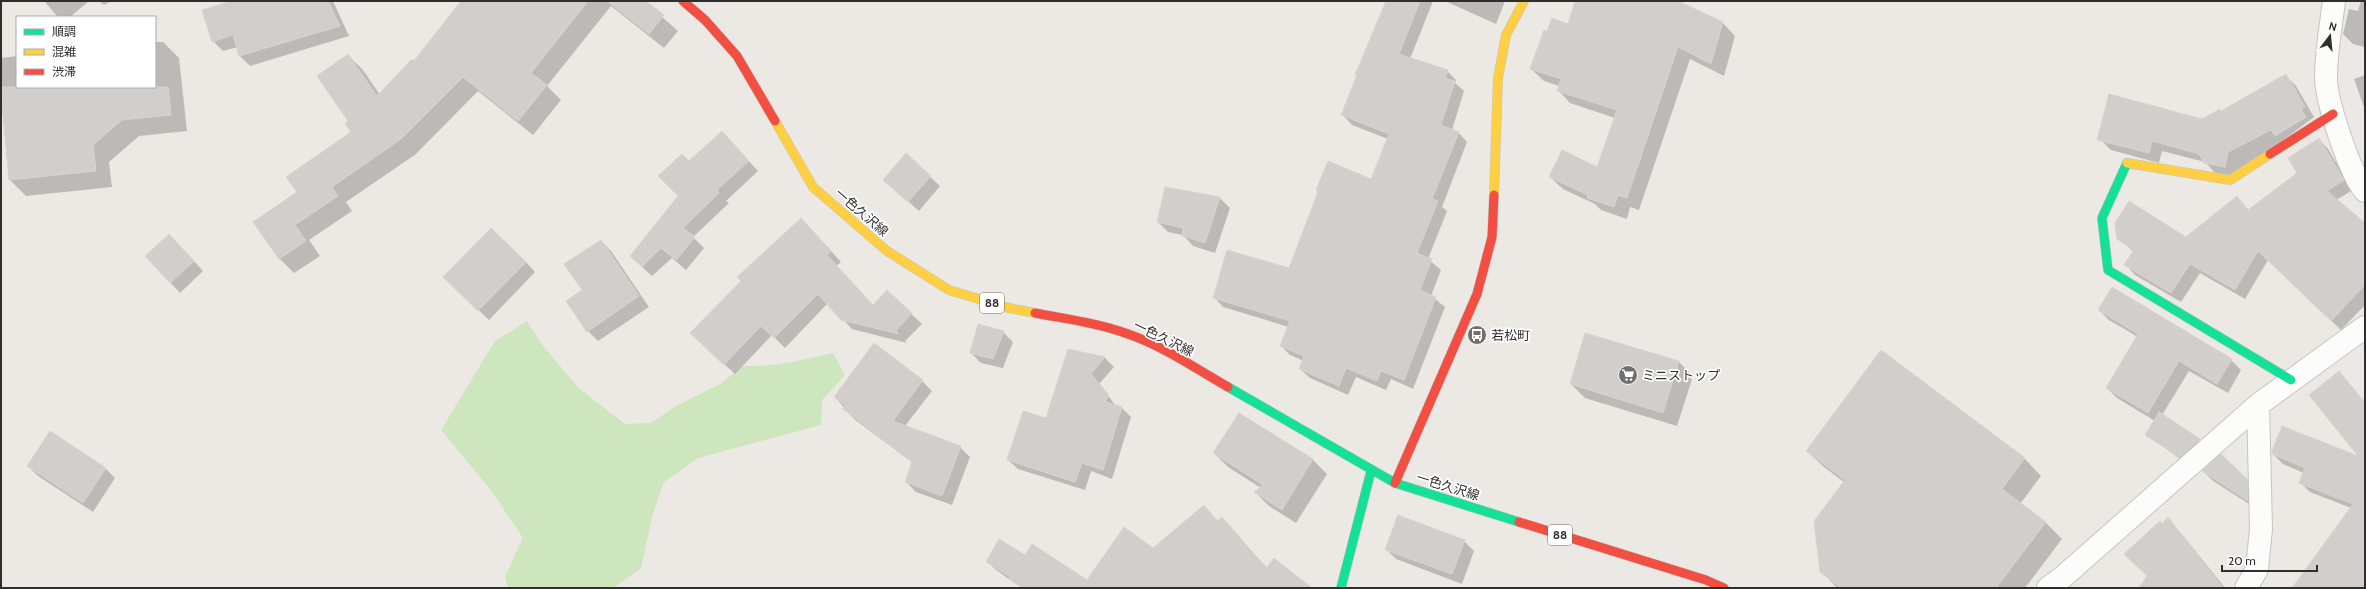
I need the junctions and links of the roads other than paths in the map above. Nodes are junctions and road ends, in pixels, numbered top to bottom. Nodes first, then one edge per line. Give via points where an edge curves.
1 (683, 1) edge
2 (1524, 1) edge
3 (2334, 1) edge
4 (2333, 114) junction
5 (2365, 191) edge
6 (2365, 327) edge
7 (2291, 380) junction
8 (2258, 405) junction
9 (1371, 471) junction
10 (1395, 483) junction
11 (1341, 588) edge
12 (1724, 588) edge
13 (2048, 588) edge
14 (2246, 588) edge

1 - 9 main road, 一色久沢線 / 88 via 705,20 737,56 813,187 887,251 949,290 1009,308 1097,325 1128,334 1161,348
2 - 10 main road via 1506,35 1498,78 1492,237 1477,294
3 - 4 street via 2326,78
4 - 5 street via 2357,182
4 - 7 main road via 2230,180 2125,163 2102,218 2108,270
6 - 7 street
7 - 8 street
8 - 13 street
8 - 14 street via 2261,529 2256,569
9 - 10 main road, 一色久沢線 / 88
9 - 11 main road
10 - 12 main road, 一色久沢線 / 88 via 1706,580

